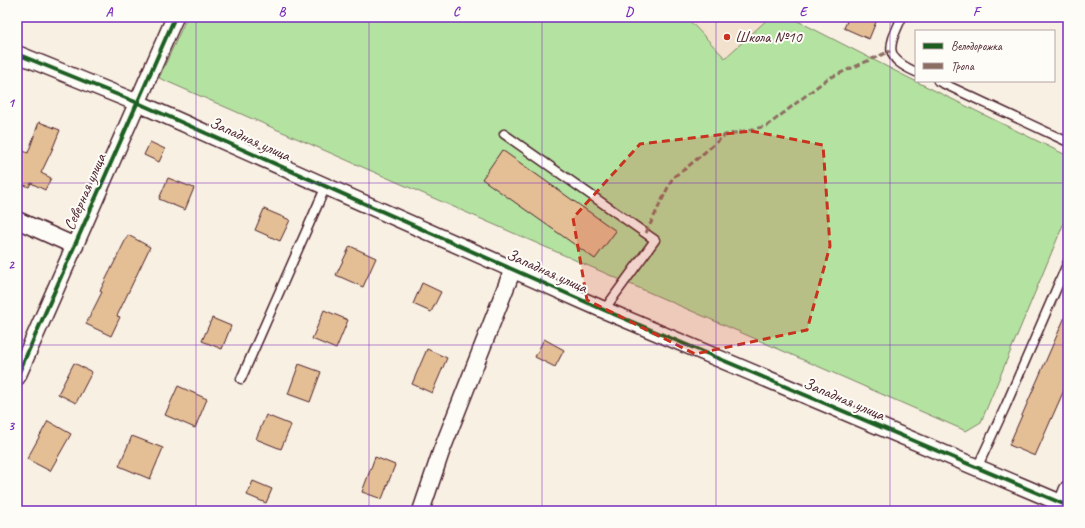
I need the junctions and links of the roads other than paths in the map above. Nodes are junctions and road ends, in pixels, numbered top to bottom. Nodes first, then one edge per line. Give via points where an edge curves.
1 (175, 17) edge
2 (902, 17) edge
3 (17, 54) edge
4 (915, 71) edge
5 (940, 82) edge
6 (138, 103) junction
7 (504, 134) dead end
8 (1068, 142) edge
9 (326, 186) junction
10 (17, 220) edge
11 (75, 246) junction
12 (1068, 262) edge
13 (513, 269) junction
14 (604, 310) junction
15 (17, 377) edge
16 (241, 379) dead end
17 (977, 468) junction
18 (1066, 500) edge
19 (421, 511) edge

1 - 6 street, Северная улица
2 - 4 lane via 890,51 898,62
3 - 6 street, Западная улица
5 - 8 lane
6 - 9 street, Западная улица
6 - 11 street, Северная улица
7 - 14 lane via 656,240
9 - 13 street, Западная улица
9 - 16 lane
10 - 11 street
11 - 15 street, Северная улица
12 - 17 lane
13 - 14 street, Западная улица
13 - 19 street via 441,452
14 - 17 street, Западная улица
17 - 18 street, Западная улица

